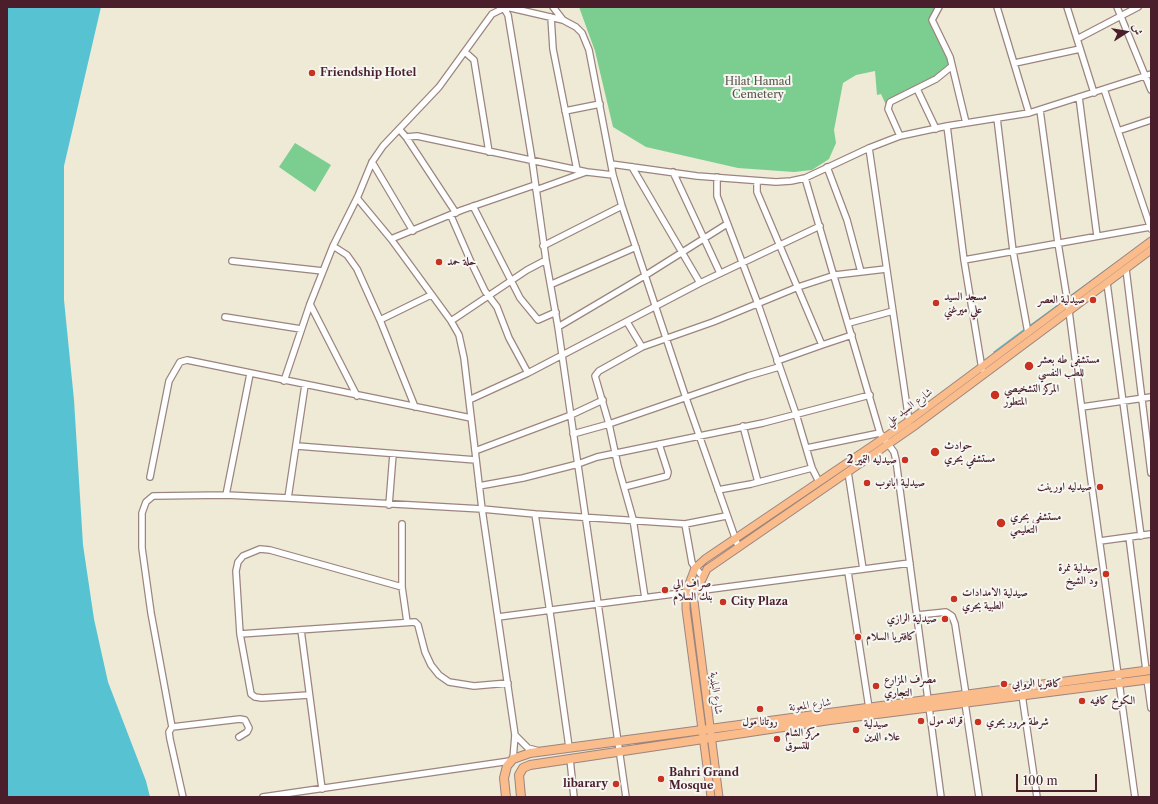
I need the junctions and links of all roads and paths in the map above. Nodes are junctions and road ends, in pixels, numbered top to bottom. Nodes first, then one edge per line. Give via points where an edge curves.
1 (553, 7) edge
2 (939, 7) edge
3 (997, 7) edge
4 (1067, 7) edge
5 (1117, 7) edge
6 (1138, 7) edge
7 (504, 8) edge
8 (1122, 16) junction
9 (551, 17) junction
10 (562, 20) junction
11 (1077, 39) junction
12 (1080, 49) junction
13 (465, 52) junction
14 (1015, 63) junction
15 (952, 66) junction
16 (1148, 75) edge
17 (917, 88) junction
18 (1104, 89) junction
19 (1151, 90) edge
20 (1094, 92) junction
21 (1079, 97) junction
22 (600, 104) junction
23 (1040, 110) junction
24 (564, 111) junction
25 (1029, 113) junction
26 (997, 118) junction
27 (1151, 120) edge
28 (966, 123) junction
29 (947, 126) junction
30 (399, 128) junction
31 (936, 129) junction
32 (1118, 131) junction
33 (900, 136) junction
34 (406, 137) junction
35 (869, 148) junction
36 (489, 152) junction
37 (532, 160) junction
38 (372, 162) junction
39 (611, 164) junction
40 (632, 167) junction
41 (827, 167) junction
42 (577, 170) junction
43 (587, 172) junction
44 (673, 172) junction
45 (613, 175) junction
46 (716, 177) junction
47 (805, 178) junction
48 (757, 181) junction
49 (535, 188) junction
50 (357, 198) junction
51 (474, 206) junction
52 (622, 206) junction
53 (453, 214) junction
54 (727, 224) junction
55 (820, 226) junction
56 (1150, 229) edge
57 (413, 231) junction
58 (1097, 236) junction
59 (704, 238) junction
60 (391, 240) junction
61 (1151, 241) edge
62 (1058, 243) junction
63 (332, 246) junction
64 (543, 246) junction
65 (780, 246) junction
66 (636, 247) junction
67 (1151, 250) edge
68 (1014, 251) junction
69 (682, 252) junction
70 (546, 260) junction
71 (964, 260) junction
72 (232, 261) dead end
73 (742, 263) junction
74 (886, 268) junction
75 (1126, 269) junction
76 (323, 270) junction
77 (860, 272) junction
78 (720, 273) junction
79 (835, 275) junction
80 (646, 276) junction
81 (511, 281) junction
82 (700, 283) junction
83 (1107, 283) junction
84 (552, 284) junction
85 (798, 287) junction
86 (431, 295) junction
87 (490, 297) junction
88 (310, 304) junction
89 (758, 304) junction
90 (656, 306) junction
91 (1069, 307) junction
92 (893, 311) junction
93 (556, 312) junction
94 (225, 317) dead end
95 (380, 320) junction
96 (451, 321) junction
97 (627, 322) junction
98 (849, 323) junction
99 (558, 327) junction
100 (301, 329) junction
101 (1028, 334) junction
102 (852, 335) junction
103 (666, 338) junction
104 (822, 345) junction
105 (642, 348) junction
106 (562, 354) junction
107 (778, 364) junction
108 (982, 371) junction
109 (528, 373) junction
110 (250, 374) junction
111 (284, 381) junction
112 (305, 385) junction
113 (870, 395) junction
114 (357, 396) junction
115 (1151, 397) edge
116 (686, 398) junction
117 (1143, 398) junction
118 (469, 400) junction
119 (603, 400) junction
120 (1123, 401) junction
121 (415, 407) junction
122 (1082, 407) junction
123 (796, 414) junction
124 (571, 415) junction
125 (471, 418) junction
126 (909, 421) junction
127 (609, 424) junction
128 (743, 426) junction
129 (573, 434) junction
130 (700, 435) junction
131 (884, 439) junction
132 (659, 444) junction
133 (297, 446) junction
134 (807, 448) junction
135 (475, 451) junction
136 (392, 454) junction
137 (615, 454) junction
138 (476, 460) junction
139 (578, 464) junction
140 (812, 468) junction
141 (848, 472) junction
142 (1151, 473) edge
143 (150, 477) dead end
144 (758, 482) junction
145 (819, 482) junction
146 (479, 486) junction
147 (624, 487) junction
148 (718, 490) junction
149 (226, 495) junction
150 (288, 498) junction
151 (389, 505) junction
152 (482, 509) junction
153 (535, 514) junction
154 (726, 516) junction
155 (587, 518) junction
156 (633, 519) junction
157 (402, 524) dead end
158 (685, 524) junction
159 (1151, 535) edge
160 (1141, 536) junction
161 (1129, 537) junction
162 (1100, 541) junction
163 (736, 543) junction
164 (910, 563) junction
165 (696, 568) junction
166 (863, 569) junction
167 (848, 572) junction
168 (702, 576) junction
169 (402, 587) junction
170 (696, 591) junction
171 (686, 592) junction
172 (645, 598) junction
173 (600, 603) junction
174 (549, 611) junction
175 (917, 615) junction
176 (498, 617) junction
177 (407, 622) junction
178 (301, 630) junction
179 (240, 634) junction
180 (1148, 670) edge
181 (1119, 678) junction
182 (1149, 679) edge
183 (700, 680) junction
184 (508, 683) junction
185 (309, 695) junction
186 (1022, 695) junction
187 (965, 699) junction
188 (929, 704) junction
189 (869, 708) junction
190 (1151, 708) edge
191 (172, 727) junction
192 (706, 729) junction
193 (515, 735) junction
194 (239, 737) dead end
195 (707, 739) junction
196 (618, 741) junction
197 (569, 747) junction
198 (541, 752) junction
199 (620, 752) junction
200 (570, 759) junction
201 (512, 760) junction
202 (322, 790) junction
203 (183, 797) edge
204 (263, 797) edge
205 (506, 797) edge
206 (521, 797) edge
207 (574, 797) edge
208 (626, 797) edge
209 (711, 797) edge
210 (719, 797) edge
211 (941, 797) edge
212 (979, 797) edge
213 (1037, 797) edge
214 (1135, 797) edge

1 - 10 street
2 - 15 street via 932,20
3 - 14 street
4 - 11 street
5 - 8 street
6 - 8 street
7 - 9 street
7 - 13 street via 487,19
7 - 37 street via 508,15
8 - 11 street
8 - 16 street
9 - 10 street
9 - 24 street via 551,39
10 - 22 street via 576,27 585,40
11 - 12 street
12 - 14 street
12 - 20 street
13 - 30 street via 439,87
13 - 36 street via 474,60
14 - 25 street
15 - 17 street via 936,79
15 - 28 street
16 - 18 street
16 - 19 street
17 - 31 street
17 - 33 street via 888,105
18 - 20 street
18 - 32 street
20 - 21 street
21 - 23 street
21 - 58 street
22 - 24 street
22 - 39 street
23 - 25 street
23 - 62 street
24 - 42 street
25 - 26 street
26 - 28 street
26 - 68 street
27 - 32 street
28 - 29 street
29 - 31 street
29 - 71 street
30 - 34 street
30 - 38 street
31 - 33 street
32 - 56 street
33 - 35 street
34 - 36 street via 417,136
34 - 53 street
35 - 41 street
35 - 74 street
36 - 37 street
37 - 42 street
37 - 49 street
38 - 50 street
38 - 57 street
39 - 40 street
39 - 45 street
40 - 44 street
40 - 69 street
41 - 47 street
41 - 77 street via 847,220
42 - 43 street
43 - 45 street
43 - 49 street
44 - 46 street
44 - 59 street
45 - 52 street
46 - 48 street
46 - 54 street via 718,196
47 - 48 street via 791,181
47 - 55 street
48 - 65 street via 757,192
49 - 51 street
49 - 64 street
50 - 60 street
50 - 63 street
51 - 53 street
51 - 81 street
52 - 64 street
52 - 66 street
53 - 57 street
53 - 87 street via 471,262
54 - 59 street
54 - 73 street
55 - 65 street
55 - 79 street
56 - 58 street
57 - 60 street
58 - 62 street
59 - 69 street
59 - 78 street
60 - 86 street
61 - 91 main road, شارع السيد علي
62 - 68 street
62 - 91 street
63 - 76 street
63 - 95 street via 348,255 352,261
64 - 70 street
65 - 73 street
65 - 85 street
66 - 80 street
66 - 84 street
67 - 75 main road, شارع السيد علي
68 - 71 street
68 - 101 street
69 - 80 street
69 - 82 street
70 - 81 street
70 - 84 street
71 - 108 street
72 - 76 street
73 - 78 street
73 - 89 street
74 - 77 street
74 - 92 street
75 - 83 main road, شارع السيد علي
75 - 117 street
76 - 88 street
77 - 79 street
78 - 82 street
79 - 85 street
79 - 98 street
80 - 90 street
80 - 99 street
81 - 87 street
81 - 93 street via 520,298 538,320
82 - 90 street
83 - 91 main road, شارع السيد علي
83 - 120 street
84 - 93 street
85 - 89 street
85 - 104 street
86 - 95 street
86 - 96 street
87 - 96 street
87 - 109 street
88 - 100 street
88 - 114 street
89 - 103 street
89 - 107 street
90 - 97 street
90 - 103 street
91 - 101 main road, شارع السيد علي
91 - 108 main road, شارع السيد علي
91 - 122 street
92 - 98 street
92 - 126 street
93 - 99 street
94 - 100 street
95 - 121 street
96 - 118 street via 459,335
97 - 105 street
97 - 106 street
98 - 102 street
99 - 106 street
100 - 111 street
101 - 108 main road, شارع السيد علي
102 - 104 street
102 - 113 street
103 - 105 street
103 - 116 street
104 - 107 street
105 - 119 street via 599,371 595,376
106 - 109 street
106 - 124 street
107 - 116 street
107 - 123 street
108 - 126 main road, شارع السيد علي
108 - 131 main road, شارع السيد علي
109 - 118 street
110 - 111 street
110 - 143 street via 194,360 180,362 169,381 165,395
110 - 149 street
111 - 112 street
112 - 114 street
112 - 133 street
113 - 123 street
113 - 131 street
114 - 121 street
115 - 117 street
116 - 127 street
116 - 130 street
117 - 120 street
117 - 142 street
118 - 125 street
119 - 124 street
119 - 127 street
120 - 122 street
120 - 160 street
121 - 125 street
122 - 162 street
123 - 128 street
123 - 134 street
124 - 129 street
124 - 135 street
125 - 135 street
126 - 131 main road, شارع السيد علي
127 - 129 street
127 - 137 street
128 - 130 street
128 - 144 street
129 - 139 street
130 - 132 street
130 - 148 street
131 - 134 street
131 - 141 main road, شارع السيد علي
131 - 145 main road, شارع السيد علي
131 - 164 street via 894,452 896,460
132 - 137 street
132 - 147 street via 667,476
133 - 136 street
133 - 150 street
134 - 140 street
135 - 138 street
136 - 138 street
136 - 151 street
137 - 139 street
137 - 147 street
138 - 146 street
139 - 146 street
139 - 155 street
140 - 144 street
140 - 145 street
141 - 163 main road, شارع السيد علي
141 - 166 street
144 - 148 street
145 - 163 main road, شارع السيد علي
146 - 152 street
147 - 156 street
148 - 154 street
149 - 150 street
149 - 191 street via 153,496 146,502 142,513 142,548 151,613
150 - 151 street
151 - 152 street
152 - 153 street
152 - 176 street
153 - 155 street
153 - 174 street
154 - 158 street
154 - 163 street
155 - 156 street
155 - 173 street
156 - 158 street
156 - 172 street
157 - 169 street
158 - 165 street via 691,558
159 - 160 street
160 - 161 street
161 - 162 street
161 - 180 street
162 - 181 street
163 - 165 main road, شارع السيد علي via 705,559
163 - 168 main road, شارع السيد علي
164 - 166 street
164 - 175 street
165 - 168 street
165 - 171 main road, شارع السيد علي
166 - 167 street
167 - 170 street
167 - 189 street
168 - 170 main road, شارع السيد علي
169 - 177 street
169 - 179 street via 260,549 238,562 236,571
170 - 171 street
170 - 183 main road, شارع البلدية via 694,601
171 - 172 street
171 - 183 main road, شارع البلدية via 686,609
172 - 173 street
173 - 174 street
173 - 196 street
174 - 176 street
174 - 197 street
175 - 187 street via 946,612 952,616
175 - 188 street
176 - 184 street
177 - 178 street
177 - 184 street via 417,623 431,665 449,682 474,686
178 - 179 street
178 - 185 street
179 - 185 street via 251,694 262,698
180 - 181 highway, شارع المعونة
181 - 182 highway, شارع المعونة
181 - 186 highway, شارع المعونة
181 - 187 highway, شارع المعونة
181 - 214 street
182 - 190 street
183 - 192 main road, شارع البلدية
184 - 193 street
185 - 202 street
186 - 187 highway, شارع المعونة
186 - 213 street
187 - 188 highway, شارع المعونة
187 - 212 street
188 - 189 highway, شارع المعونة
188 - 195 highway, شارع المعونة
188 - 211 street
189 - 192 highway, شارع المعونة
191 - 194 street via 245,720 249,728
191 - 203 street via 169,732 170,739
192 - 195 main road, شارع البلدية
192 - 196 highway, شارع المعونة
193 - 198 street via 528,748
193 - 201 street
195 - 199 highway, شارع المعونة
195 - 209 main road, شارع البلدية
195 - 210 main road, شارع البلدية
196 - 197 highway, شارع المعونة
196 - 199 street
197 - 198 highway, شارع المعونة
198 - 201 highway, شارع المعونة via 520,755
199 - 200 highway, شارع المعونة
199 - 208 street
200 - 206 highway, شارع المعونة via 523,768 519,775
200 - 207 street
201 - 202 street
201 - 205 highway via 505,771
202 - 204 street

